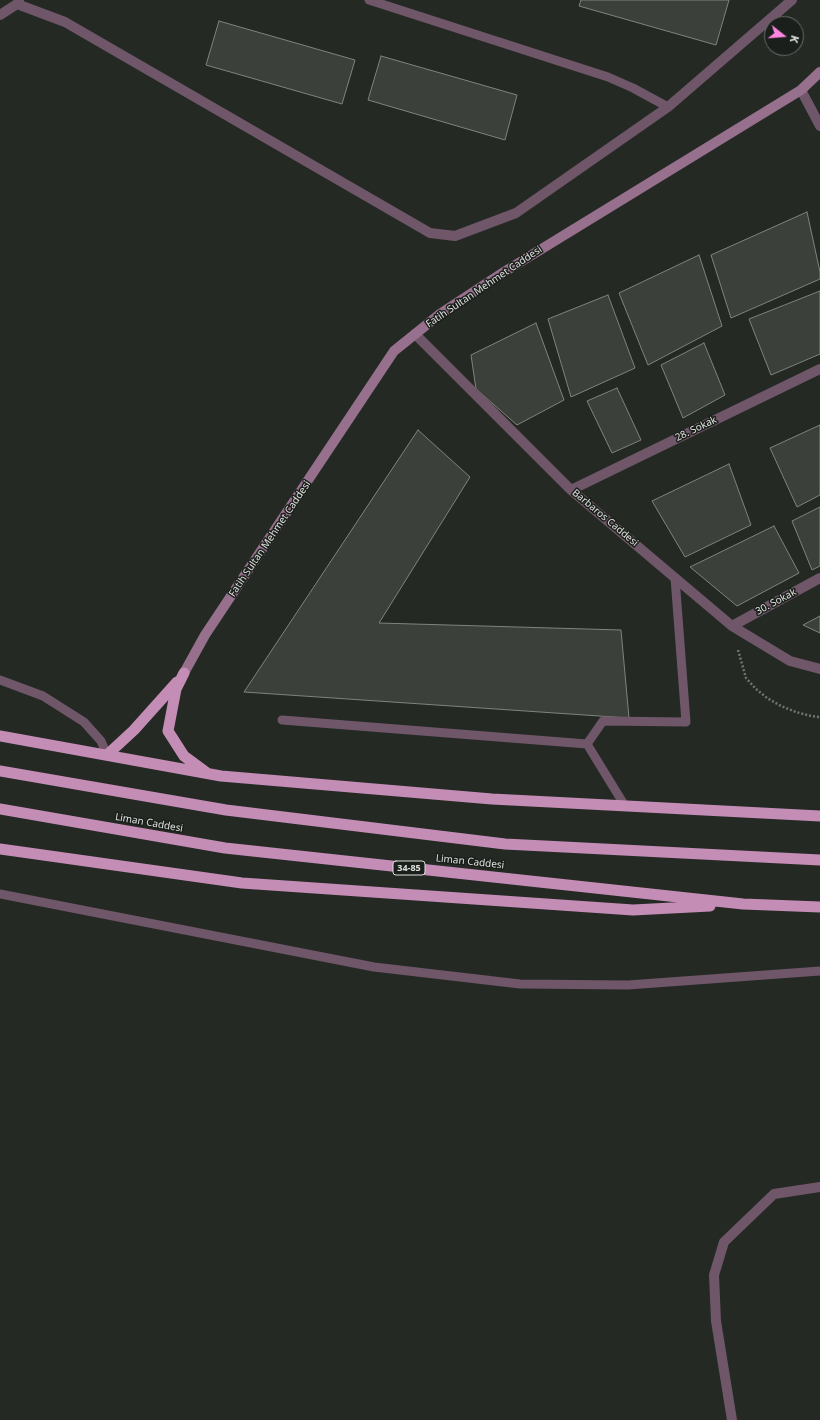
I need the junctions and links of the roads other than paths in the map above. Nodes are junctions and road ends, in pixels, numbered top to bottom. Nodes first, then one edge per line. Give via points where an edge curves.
1 (369, 0) edge
2 (792, 0) edge
3 (18, 2) edge
4 (0, 15) edge
5 (820, 72) edge
6 (801, 90) junction
7 (668, 107) junction
8 (820, 126) edge
9 (415, 334) junction
10 (820, 369) edge
11 (571, 490) junction
12 (675, 578) junction
13 (820, 578) edge
14 (732, 626) junction
15 (820, 669) edge
16 (184, 673) junction
17 (0, 680) edge
18 (282, 720) dead end
19 (0, 736) edge
20 (588, 744) junction
21 (107, 755) junction
22 (0, 771) edge
23 (209, 774) junction
24 (625, 806) junction
25 (0, 809) edge
26 (820, 816) edge
27 (0, 849) edge
28 (820, 860) edge
29 (0, 894) edge
30 (743, 904) junction
31 (820, 907) edge
32 (820, 971) edge
33 (820, 1187) edge
34 (732, 1420) edge

1 - 7 lane via 608,77
2 - 7 street
3 - 4 street
3 - 7 street via 65,22 430,233 455,236 516,213
5 - 6 main road, Fatih Sultan Mehmet Caddesi
6 - 8 street
6 - 9 main road, Fatih Sultan Mehmet Caddesi via 504,272 440,314
9 - 11 street, Barbaros Caddesi
9 - 16 main road, Fatih Sultan Mehmet Caddesi via 394,352 205,635
10 - 11 street, 28. Sokak
11 - 12 street, Barbaros Caddesi
12 - 14 street, Barbaros Caddesi
12 - 20 lane via 686,722 603,721
13 - 14 street, 30. Sokak
14 - 15 street, Barbaros Caddesi via 790,661
16 - 21 highway via 134,730
16 - 23 highway via 176,689 168,731 184,756
17 - 21 lane via 43,696 84,722 101,741
18 - 20 lane
19 - 21 highway
20 - 24 lane
21 - 23 highway
22 - 28 highway via 226,810 505,844
23 - 24 highway via 492,799
24 - 26 highway
25 - 30 highway, Liman Caddesi / 34-85 via 225,848
27 - 30 highway via 242,884 633,910
29 - 32 lane via 374,967 520,984 628,985
30 - 31 highway, Liman Caddesi / 34-85
33 - 34 street via 774,1194 724,1242 714,1275 716,1314

